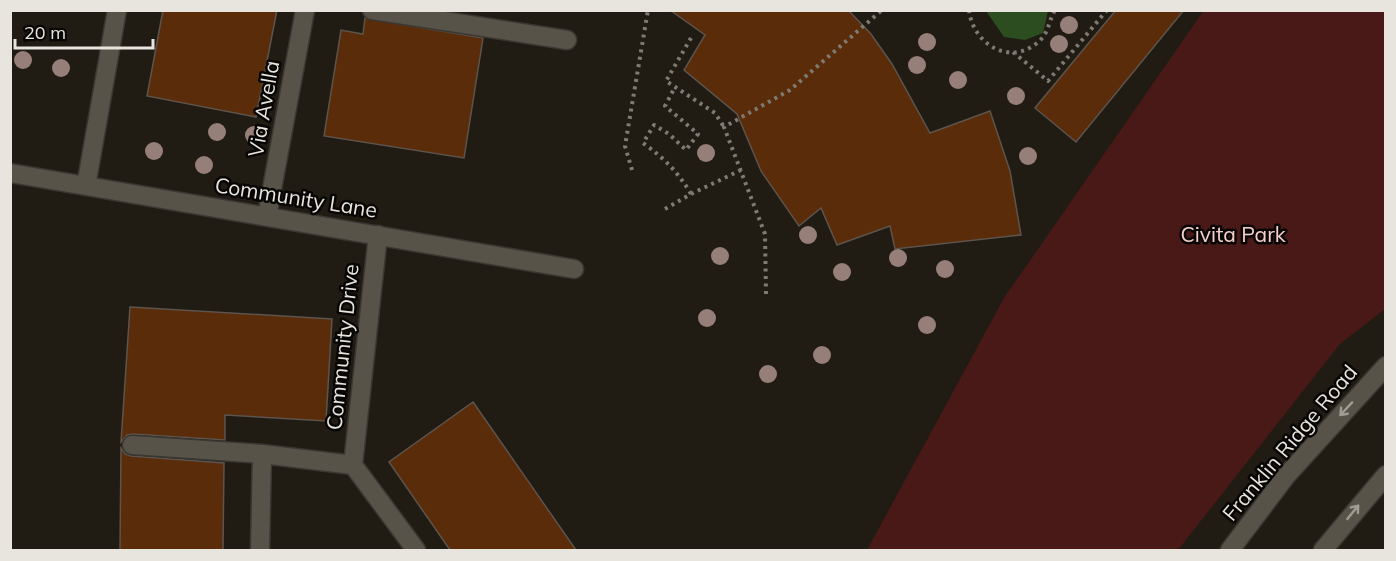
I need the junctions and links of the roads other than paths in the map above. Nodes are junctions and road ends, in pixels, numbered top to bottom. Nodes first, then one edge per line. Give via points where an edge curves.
1 (117, 10) edge
2 (304, 10) edge
3 (372, 10) edge
4 (567, 40) dead end
5 (10, 173) edge
6 (86, 186) junction
7 (267, 216) junction
8 (378, 235) junction
9 (574, 269) dead end
10 (1386, 366) edge
11 (132, 445) dead end
12 (262, 454) junction
13 (353, 465) junction
14 (1386, 476) edge
15 (260, 550) edge
16 (416, 550) edge
17 (1230, 550) edge
18 (1323, 550) edge

1 - 6 street
2 - 7 street, Via Avella
3 - 4 street
5 - 6 street, Community Lane
6 - 7 street, Community Lane
7 - 8 street, Community Lane
8 - 9 street, Community Lane
8 - 13 street, Community Drive
10 -> 17 street, Franklin Ridge Road via 1286,476
11 - 12 street
12 - 13 street
12 - 15 street
13 - 16 street
18 -> 14 street

